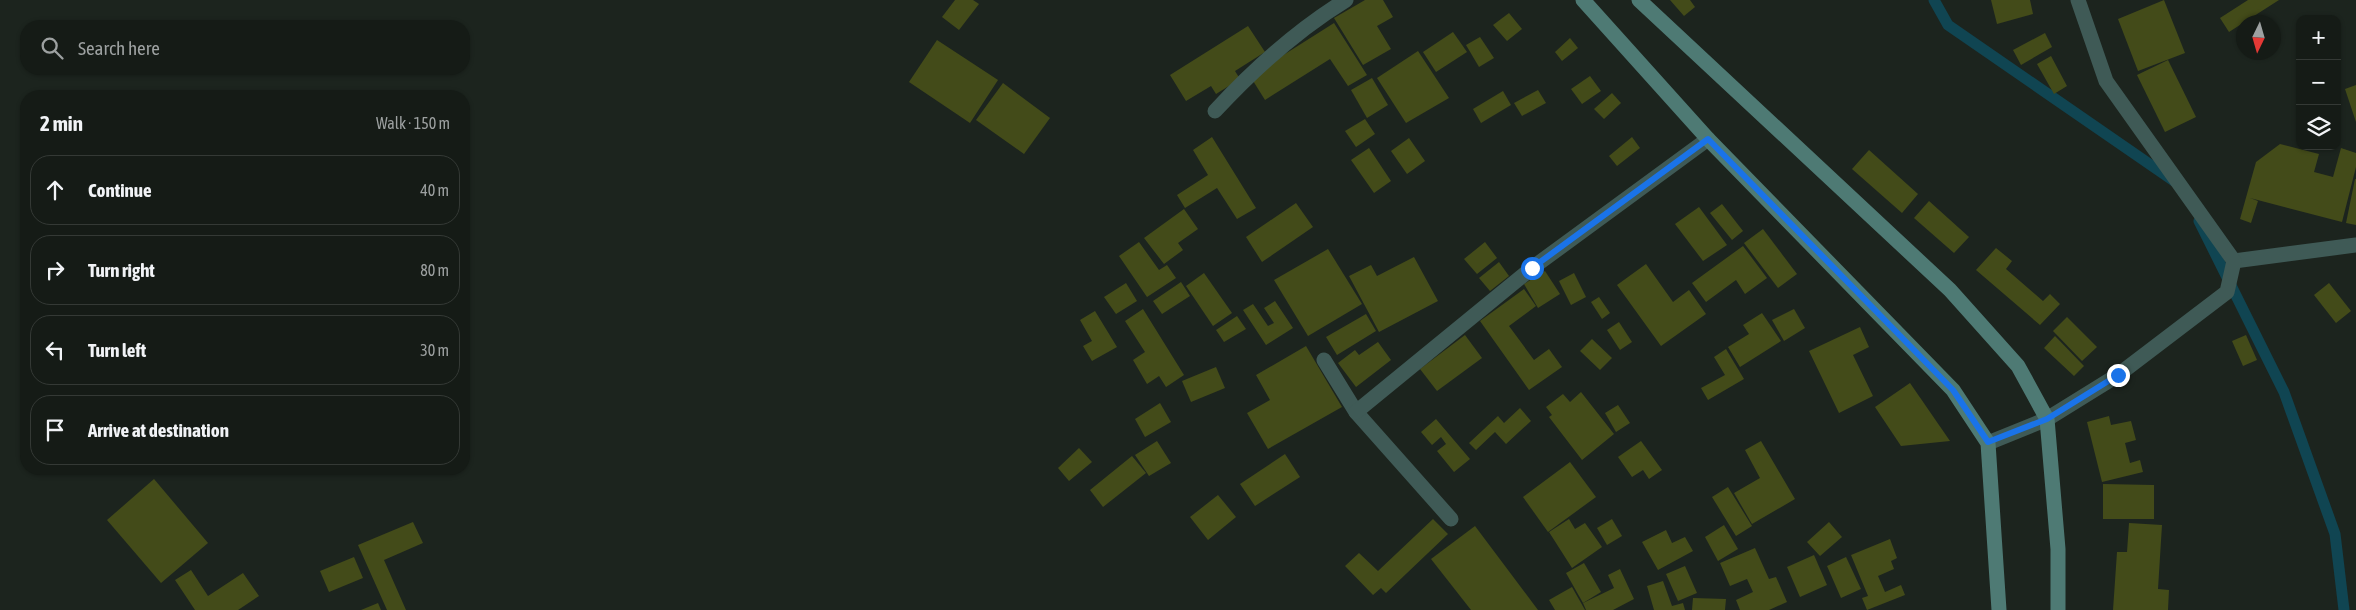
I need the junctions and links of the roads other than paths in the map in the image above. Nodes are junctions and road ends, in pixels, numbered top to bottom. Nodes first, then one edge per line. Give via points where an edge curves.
1 (1346, 0) edge
2 (1583, 0) edge
3 (1639, 0) edge
4 (2078, 0) edge
5 (1214, 111) dead end
6 (1708, 139) junction
7 (2356, 244) edge
8 (2234, 261) junction
9 (1324, 360) dead end
10 (1356, 412) junction
11 (2047, 419) junction
12 (1988, 442) junction
13 (1451, 519) dead end
14 (1999, 610) edge
15 (2058, 610) edge

1 - 5 street via 1322,15 1250,74
2 - 6 main road
3 - 11 main road via 1950,290 2018,366
4 - 8 street via 2106,81
6 - 10 street via 1532,268
6 - 12 main road via 1953,390
7 - 8 street
8 - 11 street via 2227,292 2118,375
9 - 10 street
10 - 13 street
11 - 12 street
11 - 15 main road via 2058,549
12 - 14 main road

